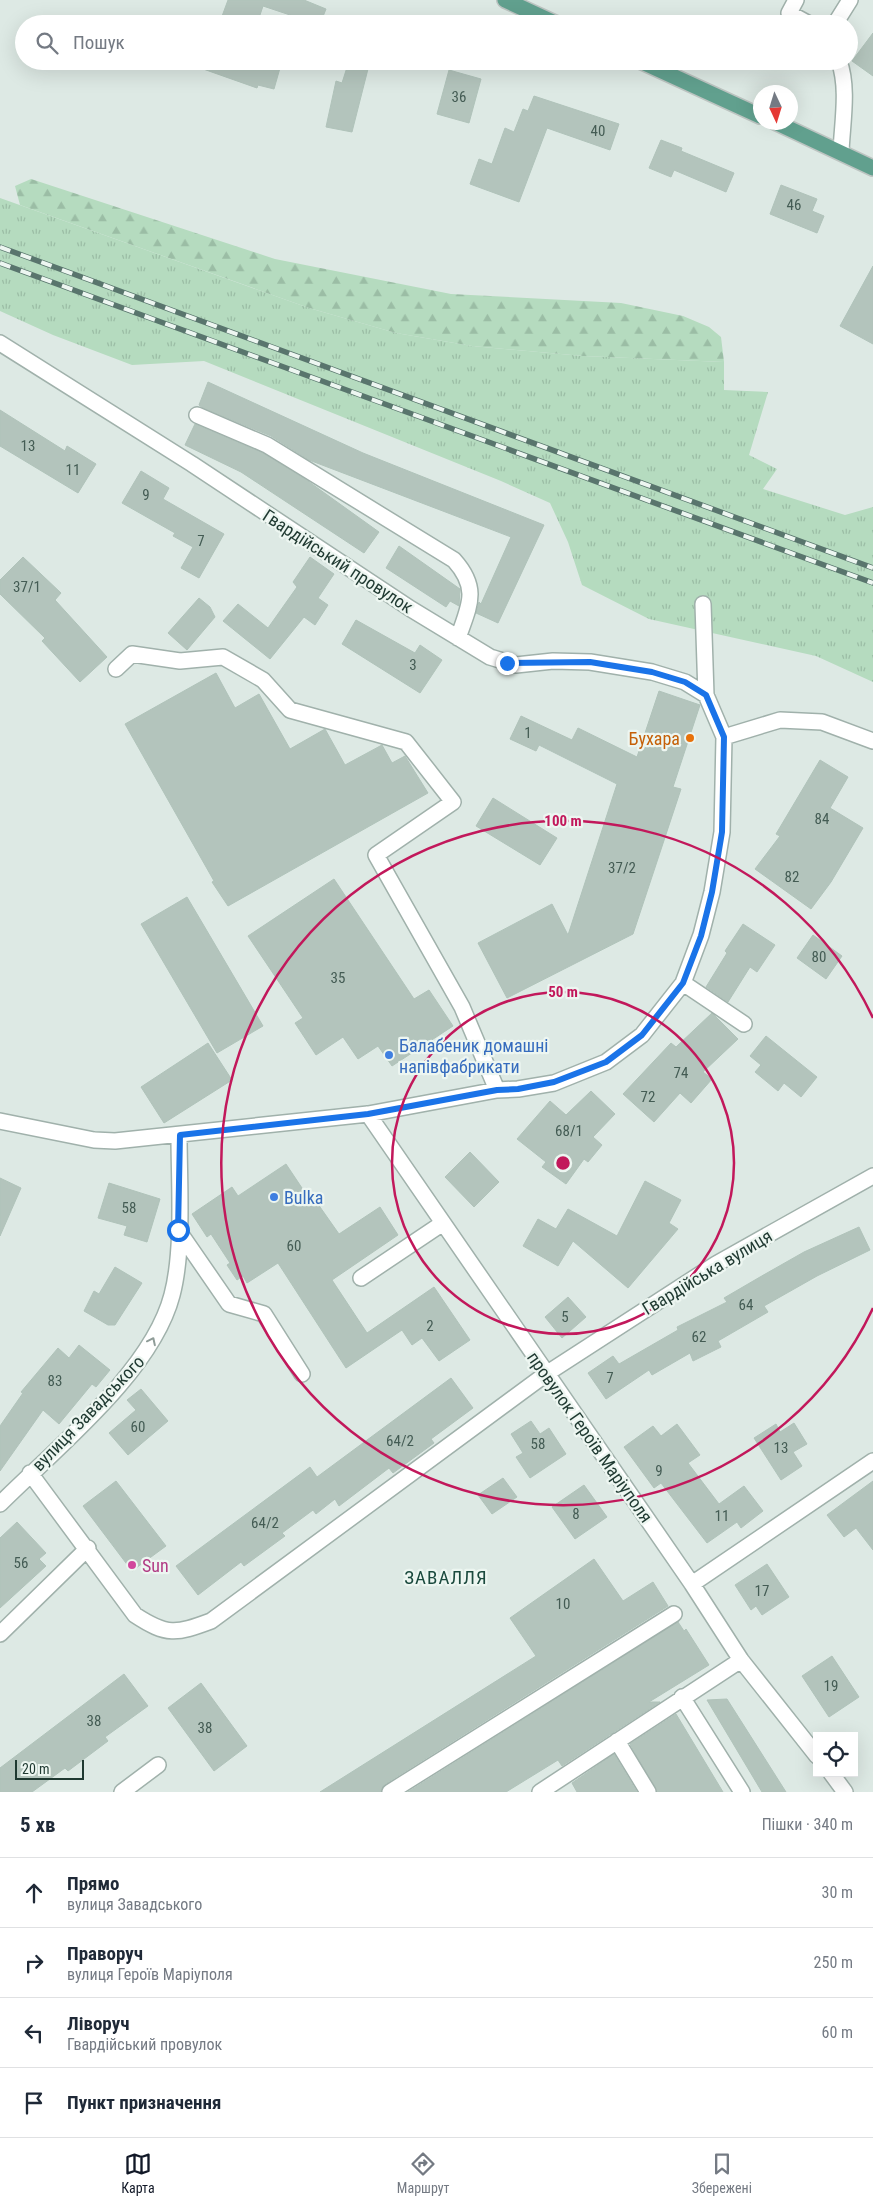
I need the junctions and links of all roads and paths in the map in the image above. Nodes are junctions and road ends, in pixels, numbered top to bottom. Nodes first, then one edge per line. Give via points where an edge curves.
1 (505, 0) edge
2 (796, 0) edge
3 (850, 0) edge
4 (538, 15) edge
5 (793, 15) edge
6 (841, 15) edge
7 (660, 70) edge
8 (842, 70) edge
9 (753, 113) edge
10 (793, 130) edge
11 (841, 152) junction
12 (873, 168) edge
13 (0, 343) edge
14 (197, 415) dead end
15 (703, 604) dead end
16 (458, 638) junction
17 (116, 669) dead end
18 (706, 695) junction
19 (724, 737) junction
20 (873, 741) edge
21 (683, 983) junction
22 (744, 1024) dead end
23 (497, 1090) junction
24 (368, 1114) junction
25 (0, 1121) edge
26 (180, 1135) junction
27 (873, 1176) edge
28 (443, 1223) junction
29 (178, 1230) junction
30 (361, 1278) dead end
31 (302, 1374) dead end
32 (546, 1374) junction
33 (873, 1461) edge
34 (30, 1473) junction
35 (0, 1504) edge
36 (88, 1548) junction
37 (692, 1584) junction
38 (674, 1614) dead end
39 (0, 1634) edge
40 (740, 1660) junction
41 (682, 1697) junction
42 (618, 1741) junction
43 (813, 1751) edge
44 (158, 1765) dead end
45 (834, 1777) edge
46 (558, 1787) edge
47 (122, 1792) edge
48 (390, 1792) edge
49 (540, 1792) edge
50 (648, 1792) edge
51 (742, 1792) edge
52 (846, 1792) edge

1 - 4 main road
2 - 5 street via 789,13
3 - 6 street
7 - 9 main road
8 - 11 street
10 - 11 main road
11 - 12 main road
13 - 16 street, Гвардійський провулок
14 - 16 street via 267,446 454,560 465,572 471,598
15 - 18 street
16 - 18 street, Гвардійський провулок via 507,663 553,661 652,672 685,682
17 - 23 street via 132,654 180,662 223,656 263,680 290,710 406,742 453,802 376,854 462,1007
18 - 19 street
19 - 20 street via 780,720 822,722
19 - 21 street via 722,832 712,892 701,936
21 - 22 street
21 - 23 street via 642,1035 606,1062 554,1082
23 - 24 street
24 - 26 street
24 - 28 street, провулок Героїв Маріуполя
25 - 26 street via 104,1141
26 - 29 street, вулиця Завадського
27 - 32 street, Гвардійська вулиця via 716,1264
28 - 30 street
28 - 32 street, провулок Героїв Маріуполя
29 - 31 street via 229,1304 264,1314
34 -> 29 street, вулиця Завадського via 127,1377 148,1349 172,1294
32 - 36 street, Гвардійська вулиця via 211,1621 193,1628 184,1631 157,1629 135,1615
32 - 37 street, провулок Героїв Маріуполя
33 - 37 street
34 - 35 street, вулиця Завадського
34 - 36 street, Гвардійська вулиця
36 - 39 street
37 - 40 street, провулок Героїв Маріуполя
38 - 48 street
40 - 41 street
40 - 43 street, провулок Героїв Маріуполя
41 - 42 street
41 - 51 street
42 - 46 street
42 - 50 street
44 - 47 street
45 - 52 street
46 - 49 street

